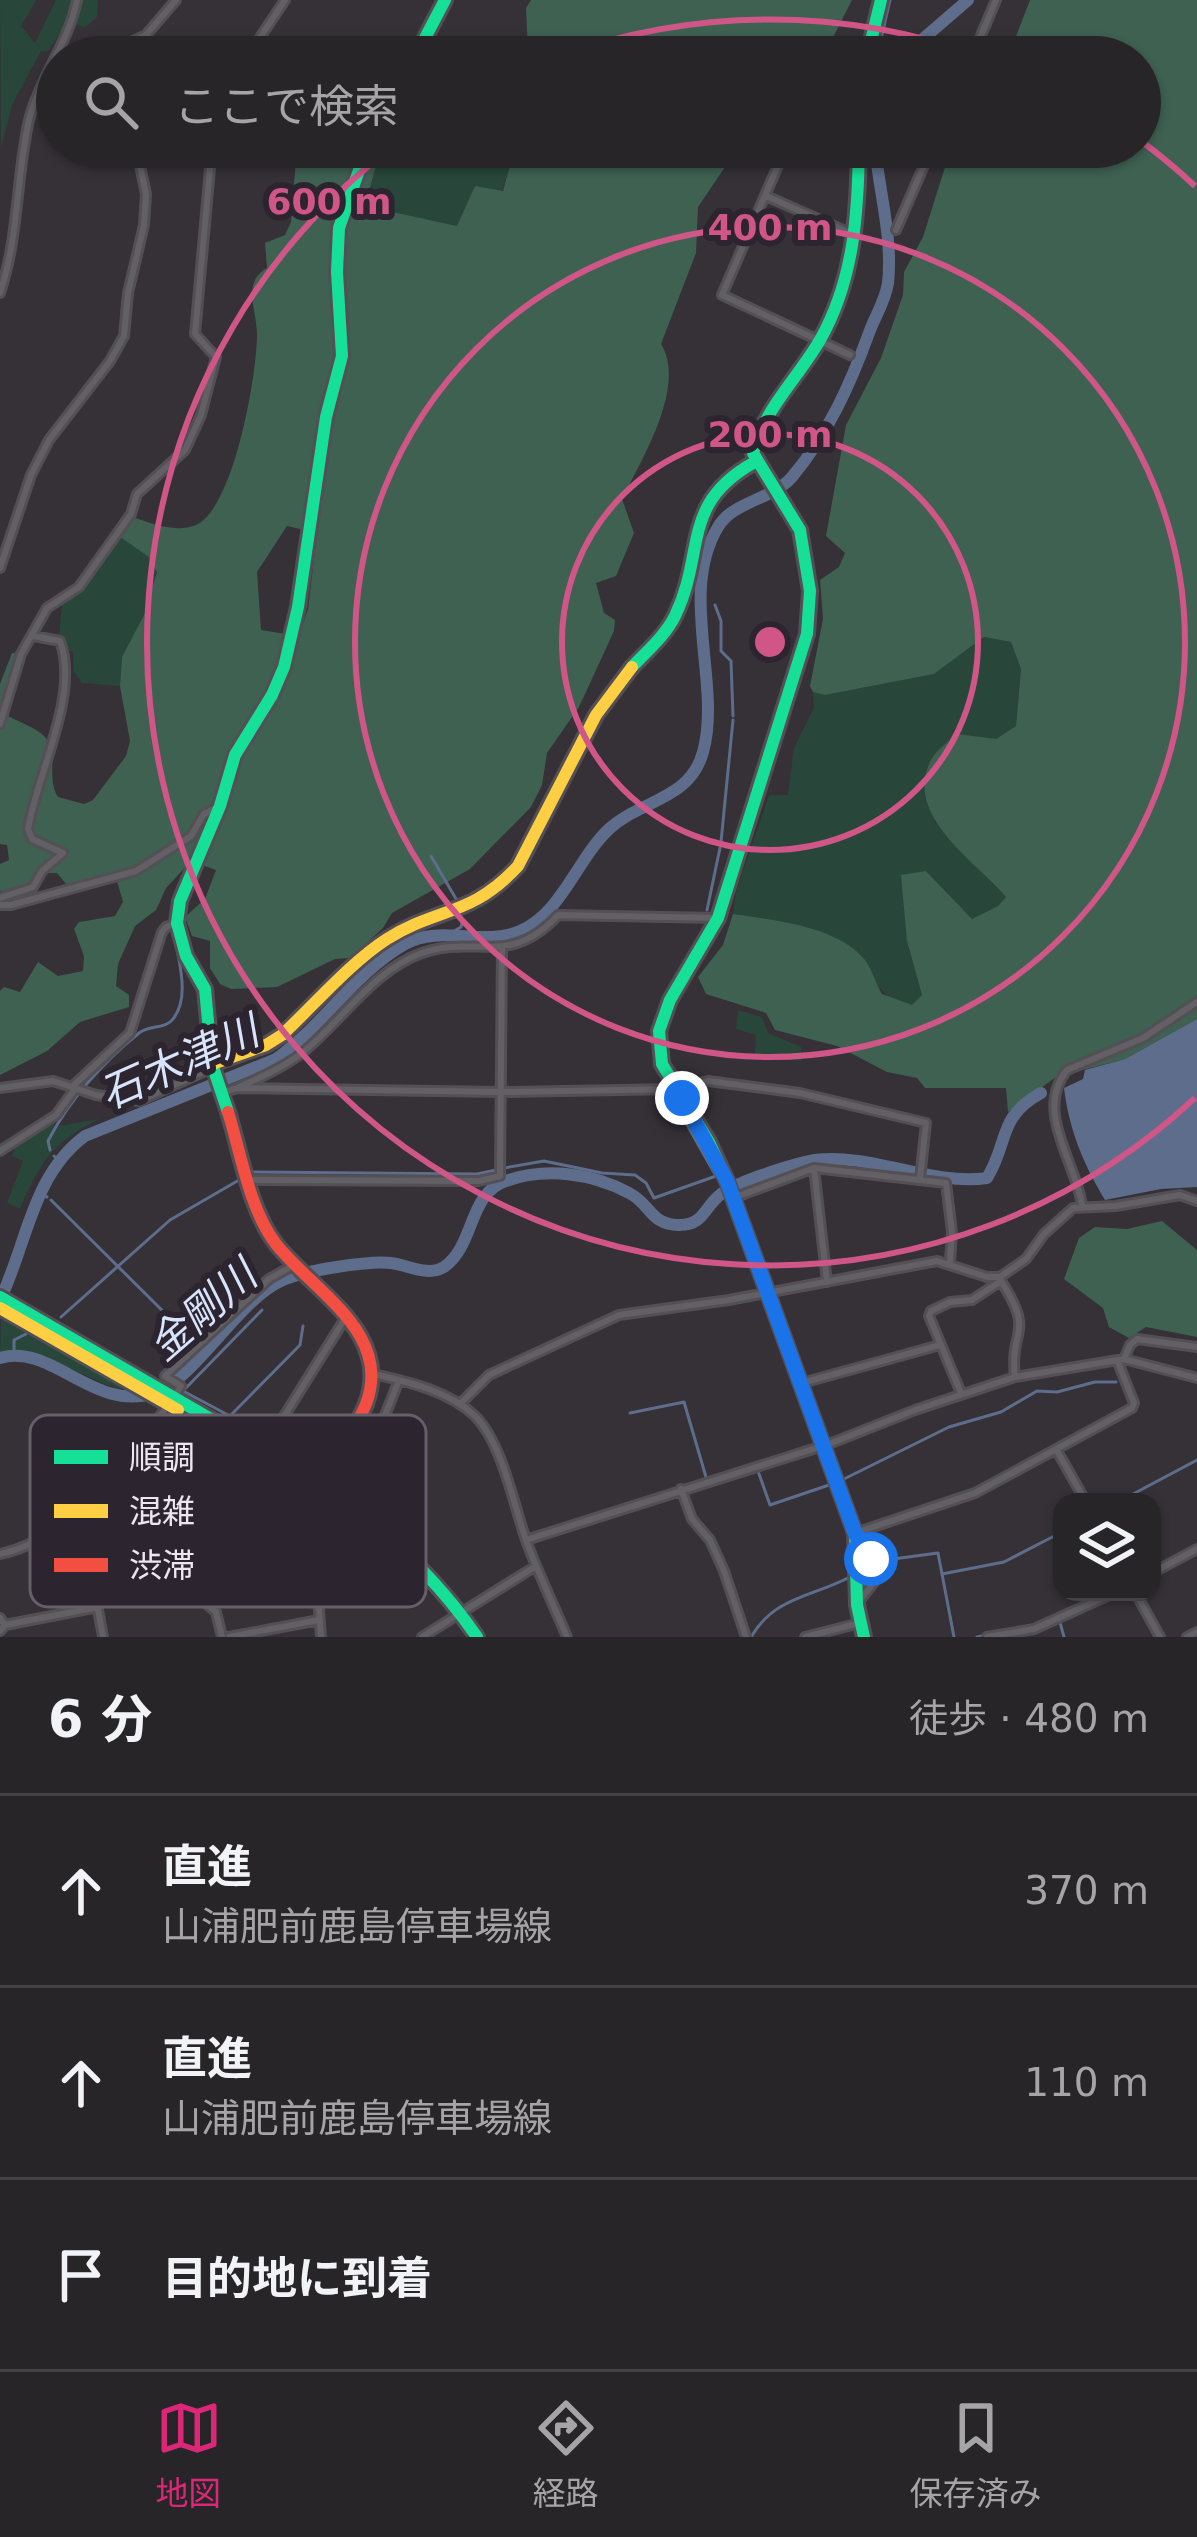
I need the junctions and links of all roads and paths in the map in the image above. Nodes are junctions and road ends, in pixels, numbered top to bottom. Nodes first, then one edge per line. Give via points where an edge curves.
1 (77, 0) edge
2 (176, 0) edge
3 (285, 0) edge
4 (445, 0) edge
5 (881, 0) edge
6 (996, 0) edge
7 (66, 36) edge
8 (144, 36) edge
9 (261, 36) edge
10 (427, 36) edge
11 (872, 36) edge
12 (981, 36) edge
13 (36, 109) edge
14 (140, 168) edge
15 (210, 168) edge
16 (360, 168) edge
17 (776, 168) edge
18 (858, 168) edge
19 (923, 168) edge
20 (764, 195) junction
21 (896, 230) dead end
22 (856, 236) junction
23 (0, 259) edge
24 (9, 265) junction
25 (0, 293) edge
26 (819, 342) junction
27 (850, 355) dead end
28 (755, 462) junction
29 (0, 568) edge
30 (34, 636) junction
31 (0, 724) edge
32 (220, 806) junction
33 (0, 902) edge
34 (718, 918) junction
35 (177, 923) junction
36 (502, 948) junction
37 (1197, 1002) edge
38 (212, 1064) junction
39 (0, 1088) edge
40 (237, 1088) junction
41 (78, 1090) junction
42 (501, 1092) junction
43 (221, 1093) junction
44 (679, 1094) junction
45 (0, 1151) edge
46 (814, 1168) junction
47 (920, 1179) junction
48 (248, 1180) junction
49 (733, 1198) junction
50 (1197, 1201) edge
51 (1082, 1205) junction
52 (950, 1262) junction
53 (298, 1266) junction
54 (1001, 1279) junction
55 (827, 1282) junction
56 (766, 1292) junction
57 (0, 1297) edge
58 (8, 1309) edge
59 (346, 1317) junction
60 (940, 1345) junction
61 (1197, 1347) edge
62 (1121, 1359) junction
63 (374, 1374) junction
64 (1015, 1377) junction
65 (1197, 1378) edge
66 (399, 1380) junction
67 (802, 1383) junction
68 (167, 1391) junction
69 (961, 1393) junction
70 (460, 1404) junction
71 (149, 1415) edge
72 (199, 1415) edge
73 (206, 1415) edge
74 (285, 1415) edge
75 (359, 1415) edge
76 (385, 1415) edge
77 (822, 1445) junction
78 (1056, 1449) junction
79 (681, 1489) junction
80 (1081, 1493) edge
81 (855, 1533) junction
82 (526, 1540) junction
83 (30, 1546) edge
84 (1197, 1549) edge
85 (0, 1554) edge
86 (536, 1566) junction
87 (1161, 1568) edge
88 (426, 1574) edge
89 (1098, 1601) edge
90 (1140, 1601) edge
91 (856, 1605) junction
92 (98, 1607) joint
93 (211, 1607) edge
94 (318, 1607) edge
95 (459, 1614) junction
96 (319, 1620) junction
97 (2, 1625) edge
98 (862, 1630) edge
99 (1197, 1632) edge
100 (104, 1637) edge
101 (225, 1637) edge
102 (321, 1637) edge
103 (422, 1637) edge
104 (468, 1637) edge
105 (477, 1637) edge
106 (567, 1637) edge
107 (746, 1637) edge
108 (805, 1637) edge
109 (987, 1637) edge
110 (1160, 1637) edge
111 (1187, 1637) edge

1 - 7 street
2 - 8 street
3 - 9 street
4 - 10 main road
5 - 11 main road
6 - 12 street
13 - 24 street
14 - 29 street via 144,225 124,336 49,440
15 - 30 street via 195,334 216,357 201,415 184,449 137,494 80,587 51,604
16 - 32 main road via 339,228 342,356 298,607 284,667 244,736
17 - 20 street
18 - 22 main road
19 - 21 street
20 - 22 street
20 - 26 street via 722,295
22 - 26 main road via 843,292
23 - 24 street
24 - 25 street
26 - 27 street
26 - 28 main road via 755,441
28 - 34 main road via 785,502 806,551 807,634
28 - 38 main road via 716,492 695,533 676,615 608,694 499,890 386,940 282,1035
30 - 31 street
30 - 33 street via 60,640 64,658 28,829 63,853 33,887
32 - 33 street via 136,871
32 - 35 main road
34 - 36 street via 558,915 533,937
34 - 44 main road via 659,1030 662,1064
35 - 38 main road via 205,989
35 - 41 street via 162,932 130,1033
36 - 40 street via 420,953 303,1052
36 - 42 street
37 - 51 street via 1060,1079 1052,1102
38 - 41 street via 139,1101
38 - 43 main road
39 - 41 street via 52,1081
40 - 42 street
40 - 43 street
41 - 45 street via 56,1115
42 - 44 street
42 - 48 street via 500,1176
43 - 48 main road
44 - 47 street via 708,1081 800,1093 926,1124
44 - 49 main road
46 - 47 street
46 - 49 street
46 - 55 street
47 - 52 street via 946,1184
48 - 53 main road via 274,1240
49 - 56 main road
50 - 51 street via 1180,1195
51 - 54 street
52 - 54 street
52 - 55 street
53 - 59 main road
53 - 68 street via 268,1279
54 - 60 street via 972,1300 932,1311
54 - 64 street via 1022,1324
55 - 56 street
56 - 67 main road
56 - 70 street via 619,1315 489,1375
57 - 58 main road
58 - 68 main road
58 - 68 main road via 138,1386
59 - 63 main road via 369,1347
59 - 74 street
60 - 67 street
60 - 69 street
61 - 62 street via 1137,1339
62 - 64 street
62 - 65 street
62 - 78 street via 1132,1408
63 - 66 street
63 - 75 main road
64 - 69 street
66 - 70 street
66 - 76 street
67 - 77 main road
68 - 71 street
68 - 72 main road
68 - 73 main road
69 - 77 street
70 - 82 street via 489,1436
77 - 79 street
77 - 81 main road
78 - 80 street
78 - 81 street via 975,1492
79 - 82 street
79 - 107 street via 724,1570
81 - 91 main road
81 - 91 street via 875,1581
82 - 86 street
83 - 85 street
84 - 87 street
86 - 95 street
86 - 106 street
88 - 95 main road
89 - 109 street via 1059,1620
90 - 110 street
91 - 98 main road
92 - 97 street
92 - 100 street
93 - 101 street
94 - 96 street
95 - 103 street
95 - 104 main road
95 - 105 main road
96 - 101 street
96 - 102 street
98 - 108 street
99 - 111 street

